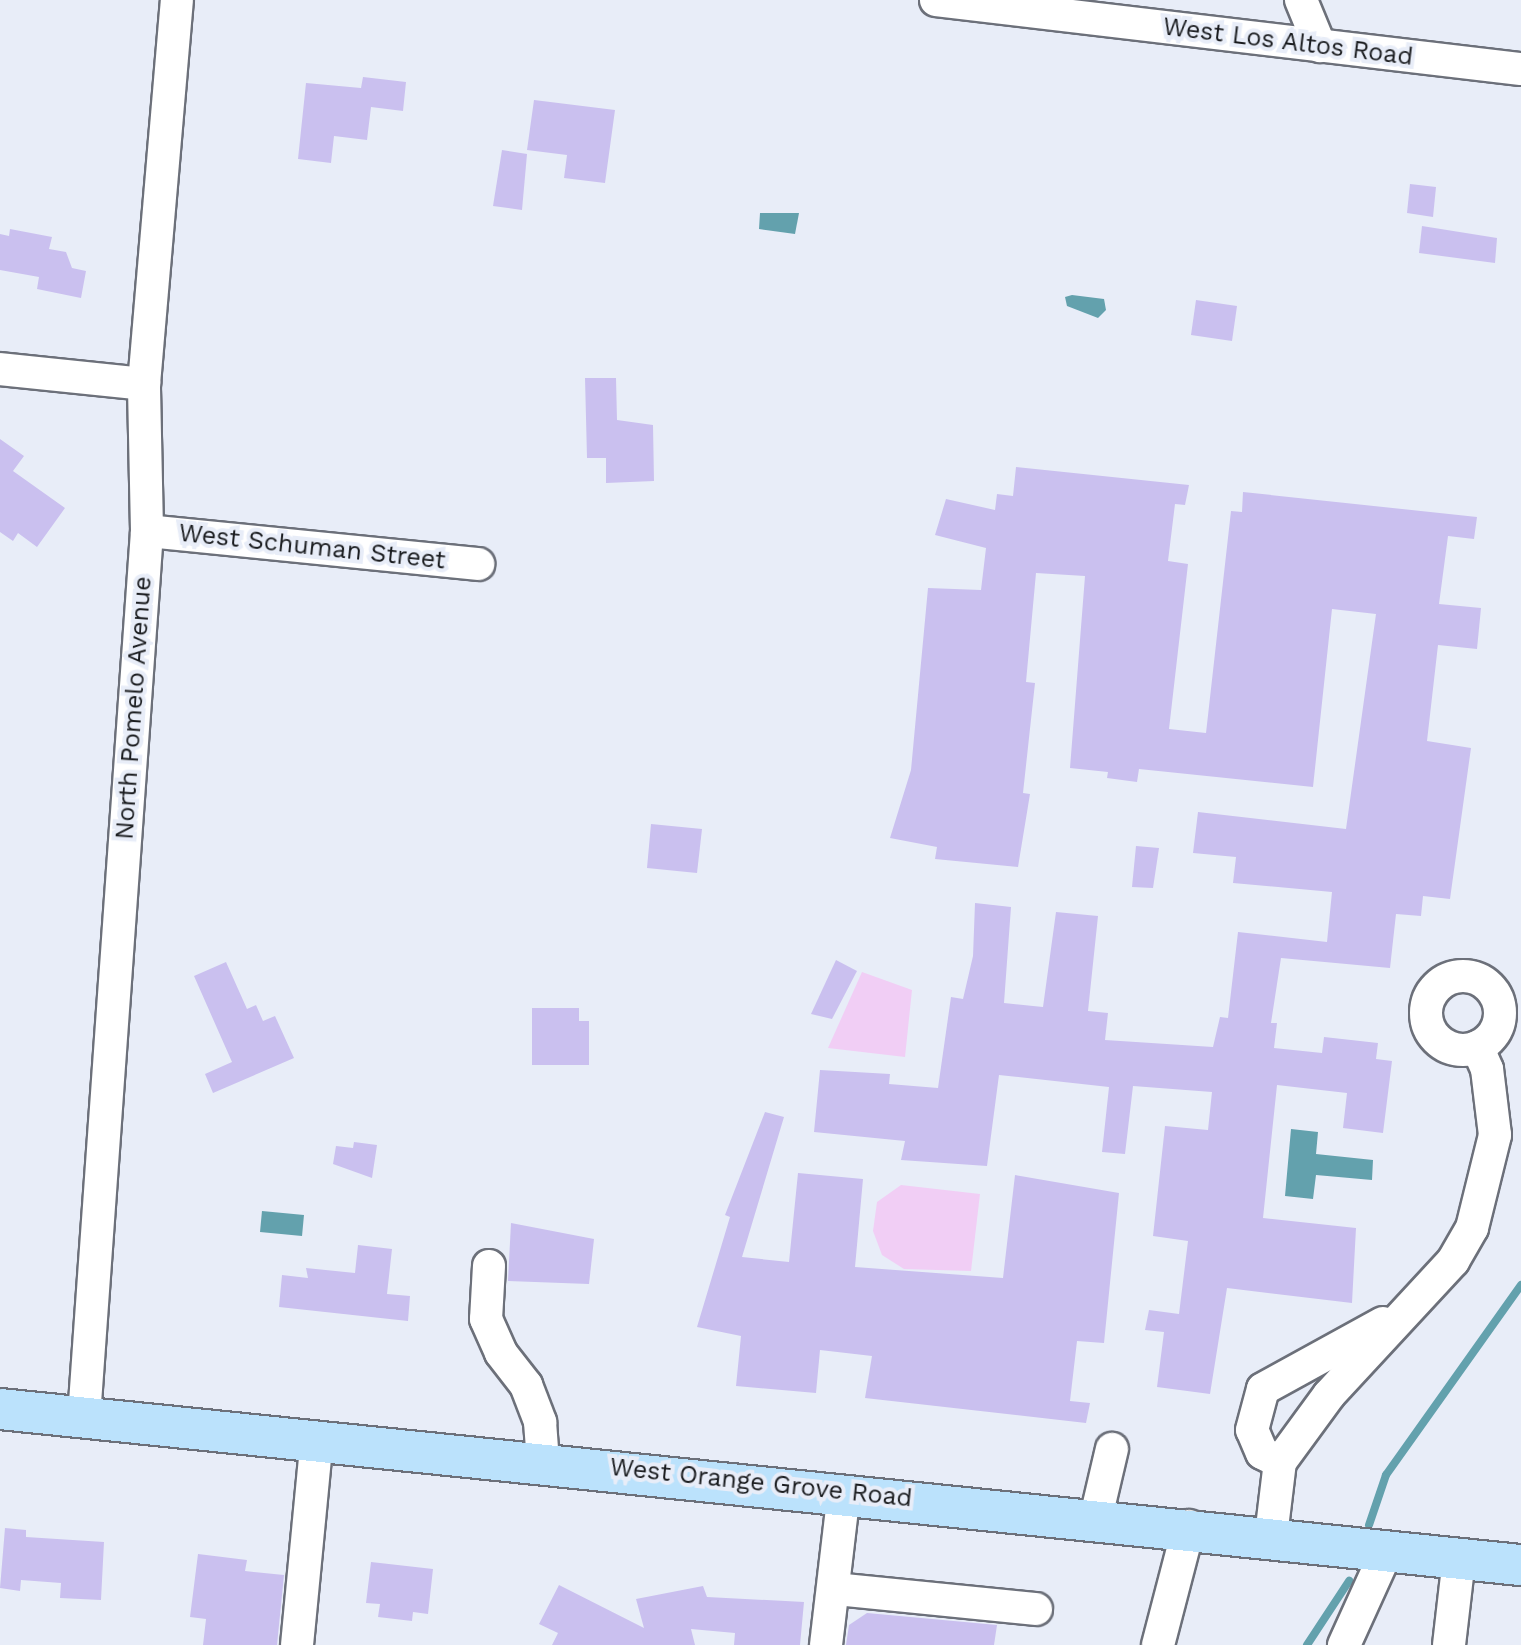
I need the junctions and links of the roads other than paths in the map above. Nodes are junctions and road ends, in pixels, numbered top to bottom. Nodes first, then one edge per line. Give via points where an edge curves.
1 (177, 0) edge
2 (936, 0) edge
3 (1301, 0) edge
4 (1178, 15) edge
5 (1320, 46) junction
6 (1521, 69) edge
7 (0, 368) edge
8 (144, 384) junction
9 (146, 530) junction
10 (478, 564) dead end
11 (1477, 1046) dead end
12 (489, 1266) dead end
13 (1405, 1311) junction
14 (1282, 1377) junction
15 (0, 1409) edge
16 (1316, 1413) junction
17 (84, 1417) junction
18 (317, 1439) junction
19 (1111, 1456) dead end
20 (544, 1462) junction
21 (1278, 1477) junction
22 (844, 1492) junction
23 (1096, 1517) junction
24 (1189, 1526) junction
25 (1271, 1536) junction
26 (1387, 1550) junction
27 (1459, 1558) junction
28 (1521, 1565) edge
29 (835, 1590) junction
30 (1036, 1609) dead end
31 (296, 1645) edge
32 (826, 1645) edge
33 (1158, 1645) edge
34 (1344, 1645) edge
35 (1449, 1645) edge

1 - 8 street, North Pomelo Avenue
2 - 4 street, West Los Altos Road
3 - 5 street
4 - 5 street, West Los Altos Road
5 - 6 street, West Los Altos Road
7 - 8 street
8 - 9 street, North Pomelo Avenue
9 - 10 street, West Schuman Street
9 - 17 street, North Pomelo Avenue
11 - 13 street via 1488,1069 1496,1135 1484,1201 1453,1261
12 - 20 street via 486,1319 526,1385 540,1422
13 - 14 street
13 - 16 street
14 - 16 street
14 - 21 street via 1263,1389 1252,1420
15 - 17 main road, West Orange Grove Road
16 - 21 street via 1323,1439
17 - 18 main road, West Orange Grove Road
18 - 20 main road, West Orange Grove Road
18 - 31 street
19 - 23 street
20 - 22 main road, West Orange Grove Road
21 - 25 street
22 - 23 main road, West Orange Grove Road
22 - 29 street
23 - 24 main road, West Orange Grove Road
24 - 25 main road, West Orange Grove Road
24 - 33 street
25 - 26 main road, West Orange Grove Road
26 - 27 main road, West Orange Grove Road
26 - 34 street
27 - 28 main road, West Orange Grove Road
27 - 35 street
29 - 30 street
29 - 32 street

